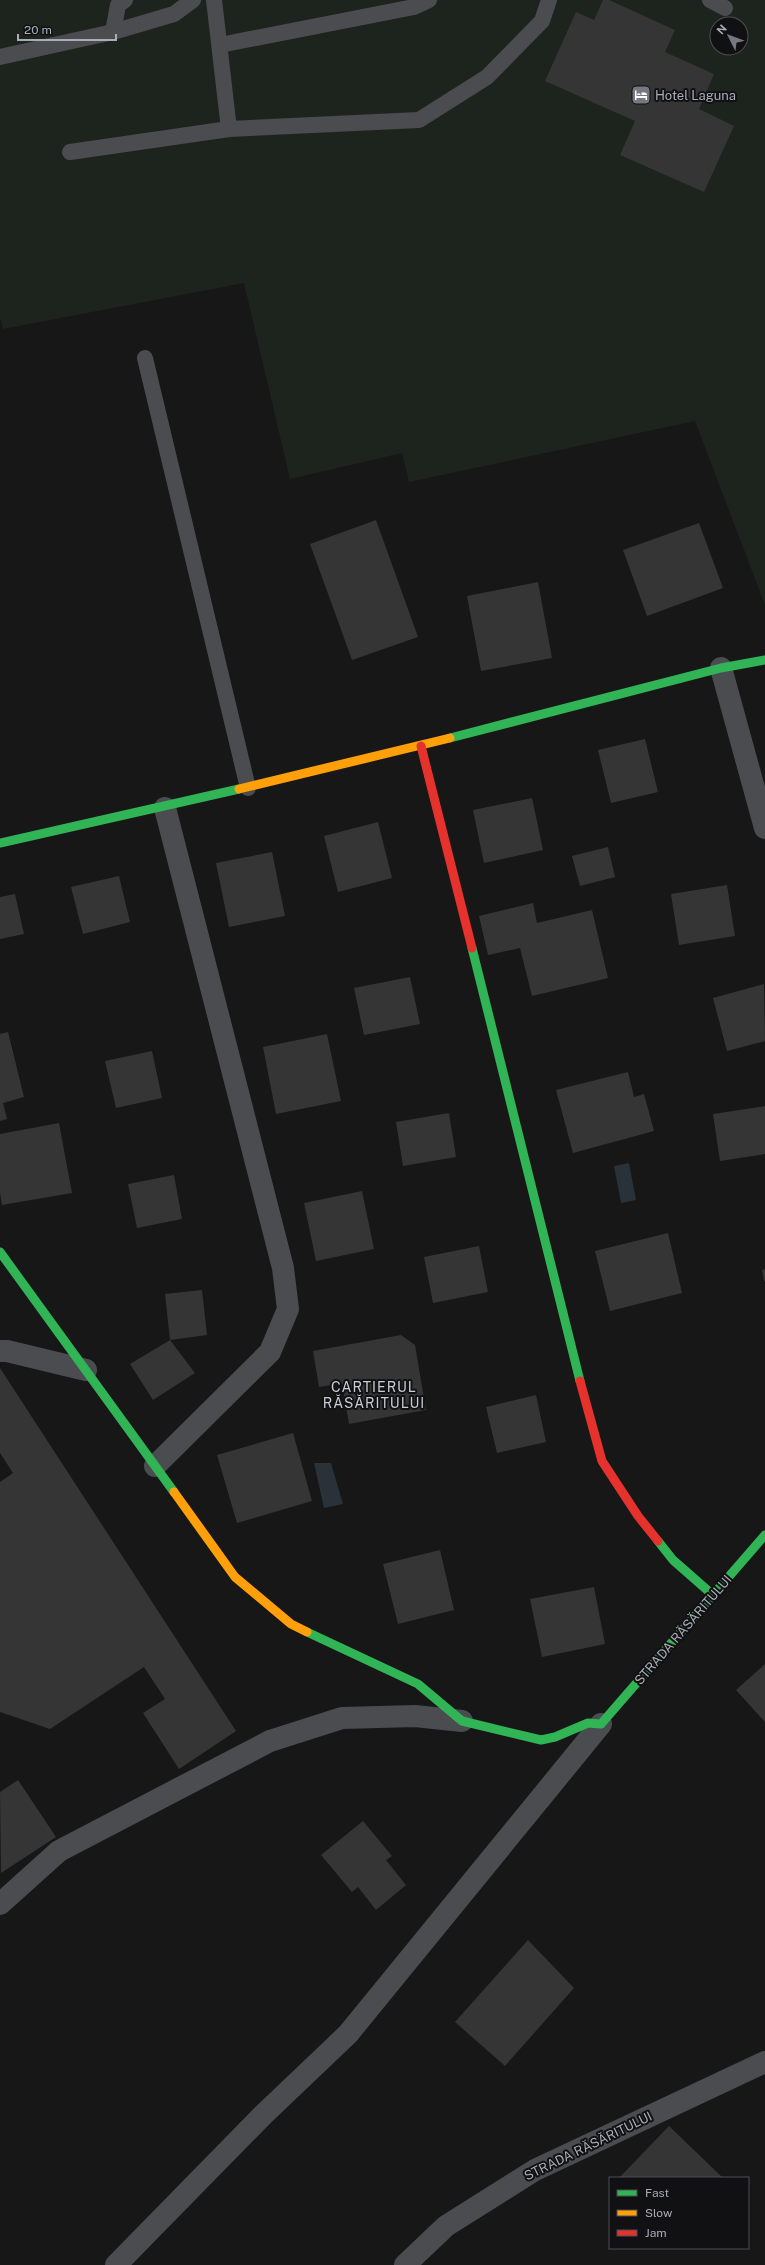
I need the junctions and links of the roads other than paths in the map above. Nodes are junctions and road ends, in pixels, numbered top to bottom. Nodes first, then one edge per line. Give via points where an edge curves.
1 (125, 0) edge
2 (193, 0) edge
3 (214, 0) edge
4 (429, 0) edge
5 (550, 0) edge
6 (710, 0) edge
7 (725, 8) dead end
8 (113, 32) junction
9 (220, 45) junction
10 (0, 57) edge
11 (229, 129) junction
12 (70, 152) dead end
13 (145, 358) dead end
14 (765, 660) edge
15 (722, 668) junction
16 (421, 746) junction
17 (248, 788) junction
18 (165, 808) junction
19 (765, 828) edge
20 (0, 843) edge
21 (0, 1252) edge
22 (0, 1351) edge
23 (86, 1370) junction
24 (155, 1466) junction
25 (765, 1535) edge
26 (714, 1596) junction
27 (462, 1721) junction
28 (601, 1724) junction
29 (0, 1904) edge
30 (765, 2062) edge
31 (116, 2265) edge
32 (405, 2265) edge

1 - 8 lane via 118,5
2 - 8 lane via 174,14
3 - 9 lane
4 - 9 lane via 414,7
5 - 11 lane via 542,21 487,77 419,120
6 - 7 lane
8 - 10 lane
9 - 11 lane
11 - 12 lane
13 - 17 lane
14 - 15 street
15 - 16 street
15 - 19 street
16 - 17 street
16 - 26 street via 586,1406 602,1461 638,1516 673,1560
17 - 18 street
18 - 20 street
18 - 24 street via 283,1268 288,1309 270,1352
21 - 23 street
22 - 23 street
23 - 24 street
24 - 27 street via 234,1577 291,1624 418,1684
25 - 26 street, STRADA RĂSĂRITULUI
26 - 28 street, STRADA RĂSĂRITULUI
27 - 28 street via 541,1740 588,1723
27 - 29 street via 415,1716 342,1718 270,1742 59,1851
28 - 31 street via 348,2034
30 - 32 street, STRADA RĂSĂRITULUI via 535,2170 446,2226

